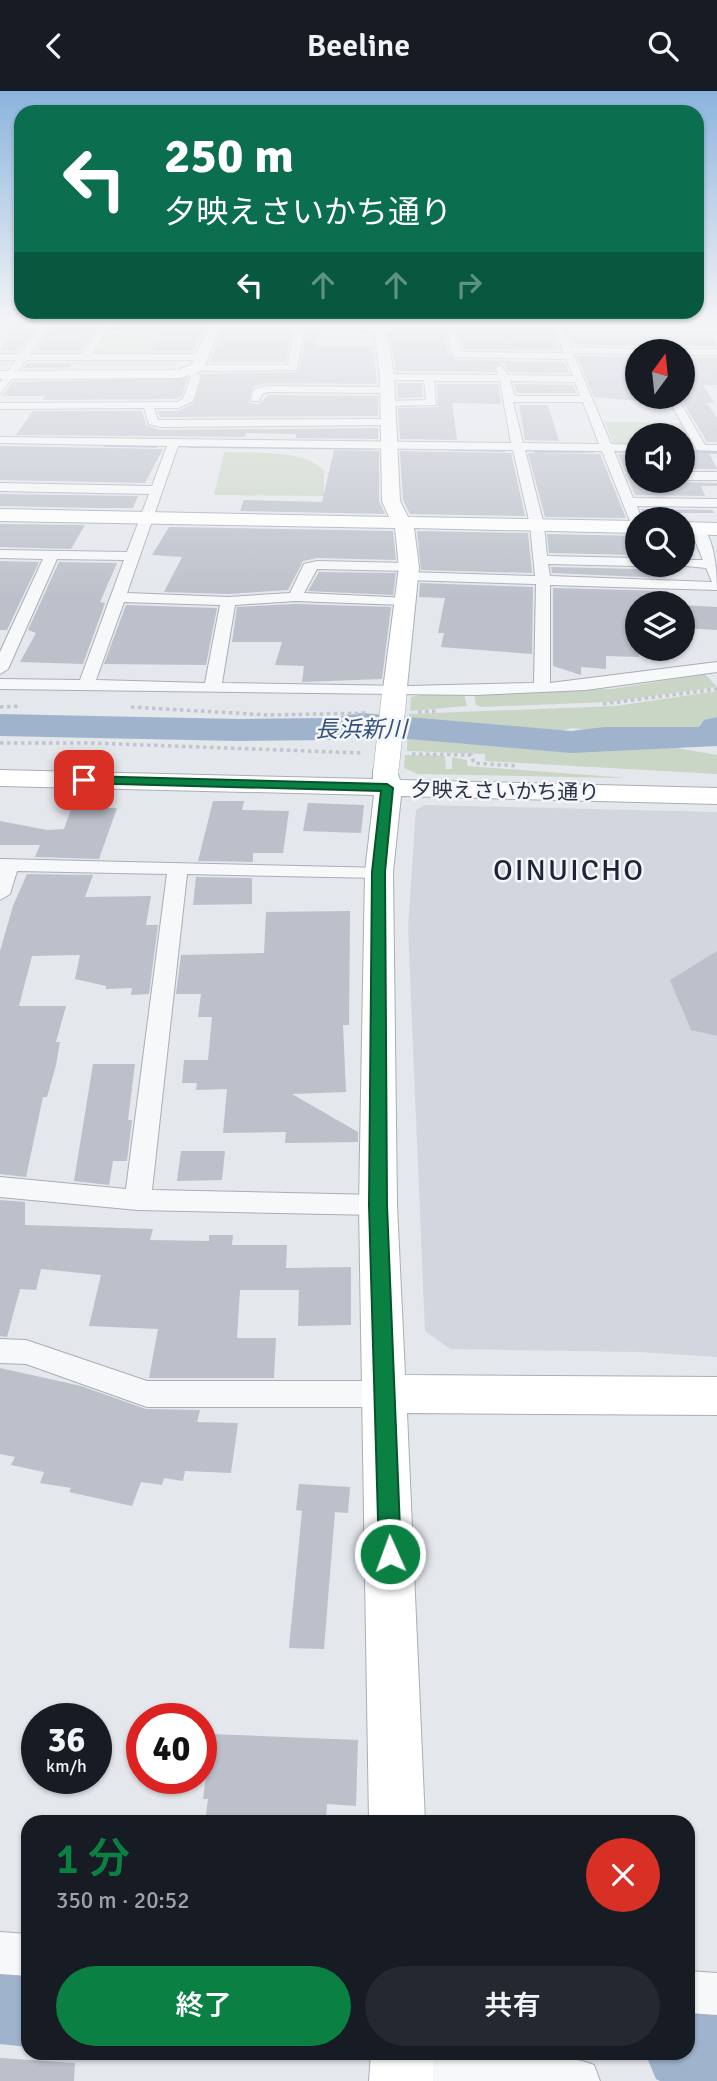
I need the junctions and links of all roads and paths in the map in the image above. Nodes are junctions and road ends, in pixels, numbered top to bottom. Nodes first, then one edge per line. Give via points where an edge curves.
1 (150, 415) edge
2 (324, 415) edge
3 (387, 415) edge
4 (510, 415) edge
5 (592, 415) edge
6 (682, 415) edge
7 (0, 440) edge
8 (174, 442) junction
9 (388, 445) junction
10 (517, 447) junction
11 (606, 448) junction
12 (625, 448) edge
13 (695, 448) edge
14 (701, 448) junction
15 (717, 448) edge
16 (618, 475) junction
17 (625, 475) edge
18 (695, 475) edge
19 (717, 476) edge
20 (0, 487) edge
21 (155, 490) junction
22 (629, 502) junction
23 (717, 503) edge
24 (631, 507) edge
25 (0, 515) edge
26 (145, 517) junction
27 (401, 522) junction
28 (537, 525) junction
29 (625, 525) edge
30 (695, 528) edge
31 (717, 529) edge
32 (695, 537) edge
33 (0, 554) edge
34 (52, 555) junction
35 (132, 556) junction
36 (541, 560) junction
37 (625, 562) edge
38 (695, 566) edge
39 (714, 571) edge
40 (408, 572) junction
41 (542, 581) junction
42 (717, 586) edge
43 (117, 597) junction
44 (295, 597) junction
45 (228, 601) junction
46 (404, 601) junction
47 (717, 667) edge
48 (0, 669) edge
49 (0, 684) edge
50 (86, 685) junction
51 (212, 686) junction
52 (542, 688) junction
53 (395, 693) junction
54 (333, 752) dead end
55 (331, 759) dead end
56 (0, 778) edge
57 (387, 779) junction
58 (717, 796) edge
59 (4, 865) edge
60 (178, 867) junction
61 (379, 872) junction
62 (0, 894) edge
63 (0, 1187) edge
64 (138, 1200) junction
65 (378, 1205) junction
66 (0, 1351) edge
67 (385, 1394) junction
68 (717, 1396) edge
69 (397, 1815) edge
70 (0, 1954) edge
71 (21, 1955) edge
72 (695, 1992) edge
73 (717, 1994) edge
74 (402, 2067) edge
75 (578, 2081) edge

1 - 2 street via 160,424 287,425
3 - 9 street
4 - 10 street
5 - 11 street
6 - 14 street
7 - 8 street
8 - 9 street
8 - 21 street via 160,459
9 - 10 street
9 - 27 street via 391,501
10 - 11 street
10 - 28 street
11 - 12 street
11 - 16 street
13 - 14 street
14 - 15 street
16 - 17 street
16 - 22 street
18 - 19 street
20 - 21 street
21 - 26 street
22 - 23 street
22 - 24 street
25 - 26 street
26 - 27 street
26 - 35 street
27 - 28 street
27 - 40 street
28 - 29 street
28 - 36 street
30 - 31 street
32 - 39 street
33 - 34 street
34 - 35 street
34 - 48 street
35 - 43 street
36 - 37 street
36 - 41 street
38 - 39 street
40 - 41 street
40 - 44 street via 309,567
40 - 46 street
41 - 42 street
41 - 52 street
43 - 45 street
43 - 50 street
44 - 45 street
44 - 46 street
45 - 51 street
46 - 53 street
47 - 52 street
49 - 50 street
50 - 51 street
51 - 53 street
52 - 53 street
53 - 57 street, bridge
54 - 55 path
56 - 57 street, 夕映えさいかち通り
57 - 58 street, 夕映えさいかち通り
57 - 61 street
59 - 60 street
59 - 62 street
60 - 61 street
60 - 64 street
61 - 65 street
63 - 64 street
64 - 65 street
65 - 67 street
66 - 67 street via 26,1352 148,1394
67 - 68 street
67 - 69 street
70 - 71 street
72 - 73 street
74 - 75 street

